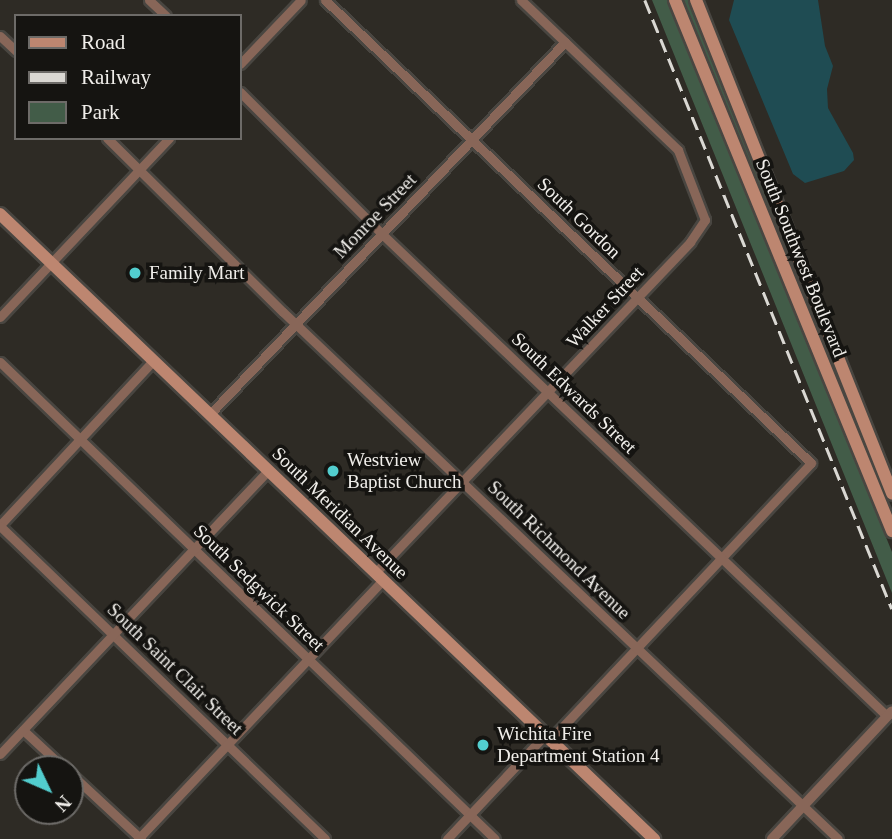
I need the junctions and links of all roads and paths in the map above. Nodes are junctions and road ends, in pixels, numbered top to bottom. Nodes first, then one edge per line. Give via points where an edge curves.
1 (149, 0) edge
2 (301, 0) edge
3 (325, 0) edge
4 (521, 0) edge
5 (675, 0) edge
6 (696, 0) edge
7 (164, 14) edge
8 (0, 36) edge
9 (565, 41) junction
10 (14, 49) edge
11 (242, 62) edge
12 (242, 94) edge
13 (109, 140) edge
14 (167, 140) edge
15 (472, 141) junction
16 (139, 170) junction
17 (0, 214) edge
18 (382, 234) junction
19 (51, 262) junction
20 (637, 298) junction
21 (0, 317) edge
22 (296, 324) junction
23 (153, 361) junction
24 (0, 362) edge
25 (548, 392) junction
26 (209, 415) junction
27 (81, 438) junction
28 (268, 471) junction
29 (463, 482) junction
30 (892, 493) edge
31 (0, 525) edge
32 (892, 531) edge
33 (194, 549) junction
34 (723, 558) junction
35 (379, 577) junction
36 (113, 634) junction
37 (637, 649) junction
38 (308, 660) junction
39 (890, 714) edge
40 (23, 730) junction
41 (547, 738) junction
42 (228, 744) junction
43 (0, 754) edge
44 (50, 755) edge
45 (84, 786) edge
46 (803, 806) junction
47 (470, 815) junction
48 (140, 838) edge
49 (325, 839) edge
50 (447, 839) edge
51 (495, 839) edge
52 (654, 839) edge
53 (772, 839) edge
54 (838, 839) edge

1 - 7 street
2 - 11 street
3 - 15 street, South Gordon
4 - 9 street
5 - 32 main road, South Southwest Boulevard
6 - 30 main road, South Southwest Boulevard
8 - 10 street
9 - 15 street, Monroe Street
9 - 20 street, Walker Street via 678,150 704,211 702,227
12 - 18 street, South Edwards Street
13 - 16 street, South Richmond Avenue
14 - 16 street
15 - 18 street, Monroe Street
15 - 20 street, South Gordon
16 - 19 street
16 - 22 street, South Richmond Avenue
17 - 19 main road, South Meridian Avenue
18 - 22 street, Monroe Street
18 - 25 street, South Edwards Street
19 - 21 street
19 - 23 main road, South Meridian Avenue
20 - 25 street, Walker Street
20 - 34 street, South Gordon via 811,463
22 - 26 street, Monroe Street
22 - 29 street, South Richmond Avenue
23 - 26 main road, South Meridian Avenue
23 - 27 street
24 - 27 street, South Sedgwick Street
25 - 29 street, Walker Street
25 - 34 street, South Edwards Street
26 - 28 main road, South Meridian Avenue
27 - 31 street
27 - 33 street, South Sedgwick Street
28 - 33 street
28 - 35 main road, South Meridian Avenue
29 - 35 street, Walker Street
29 - 37 street, South Richmond Avenue
31 - 36 street, South Saint Clair Street
33 - 36 street
33 - 38 street, South Sedgwick Street
34 - 37 street
34 - 39 street, South Edwards Street
35 - 38 street, Walker Street
35 - 41 main road, South Meridian Avenue
36 - 40 street
36 - 42 street, South Saint Clair Street
37 - 41 street
37 - 46 street, South Richmond Avenue
38 - 42 street, Walker Street
38 - 47 street, South Sedgwick Street
39 - 46 street
40 - 43 street
40 - 44 street
41 - 47 street
41 - 52 main road, South Meridian Avenue
42 - 48 street, Walker Street
42 - 49 street, South Saint Clair Street
45 - 48 street
46 - 53 street
46 - 54 street, South Richmond Avenue
47 - 50 street
47 - 51 street, South Sedgwick Street

